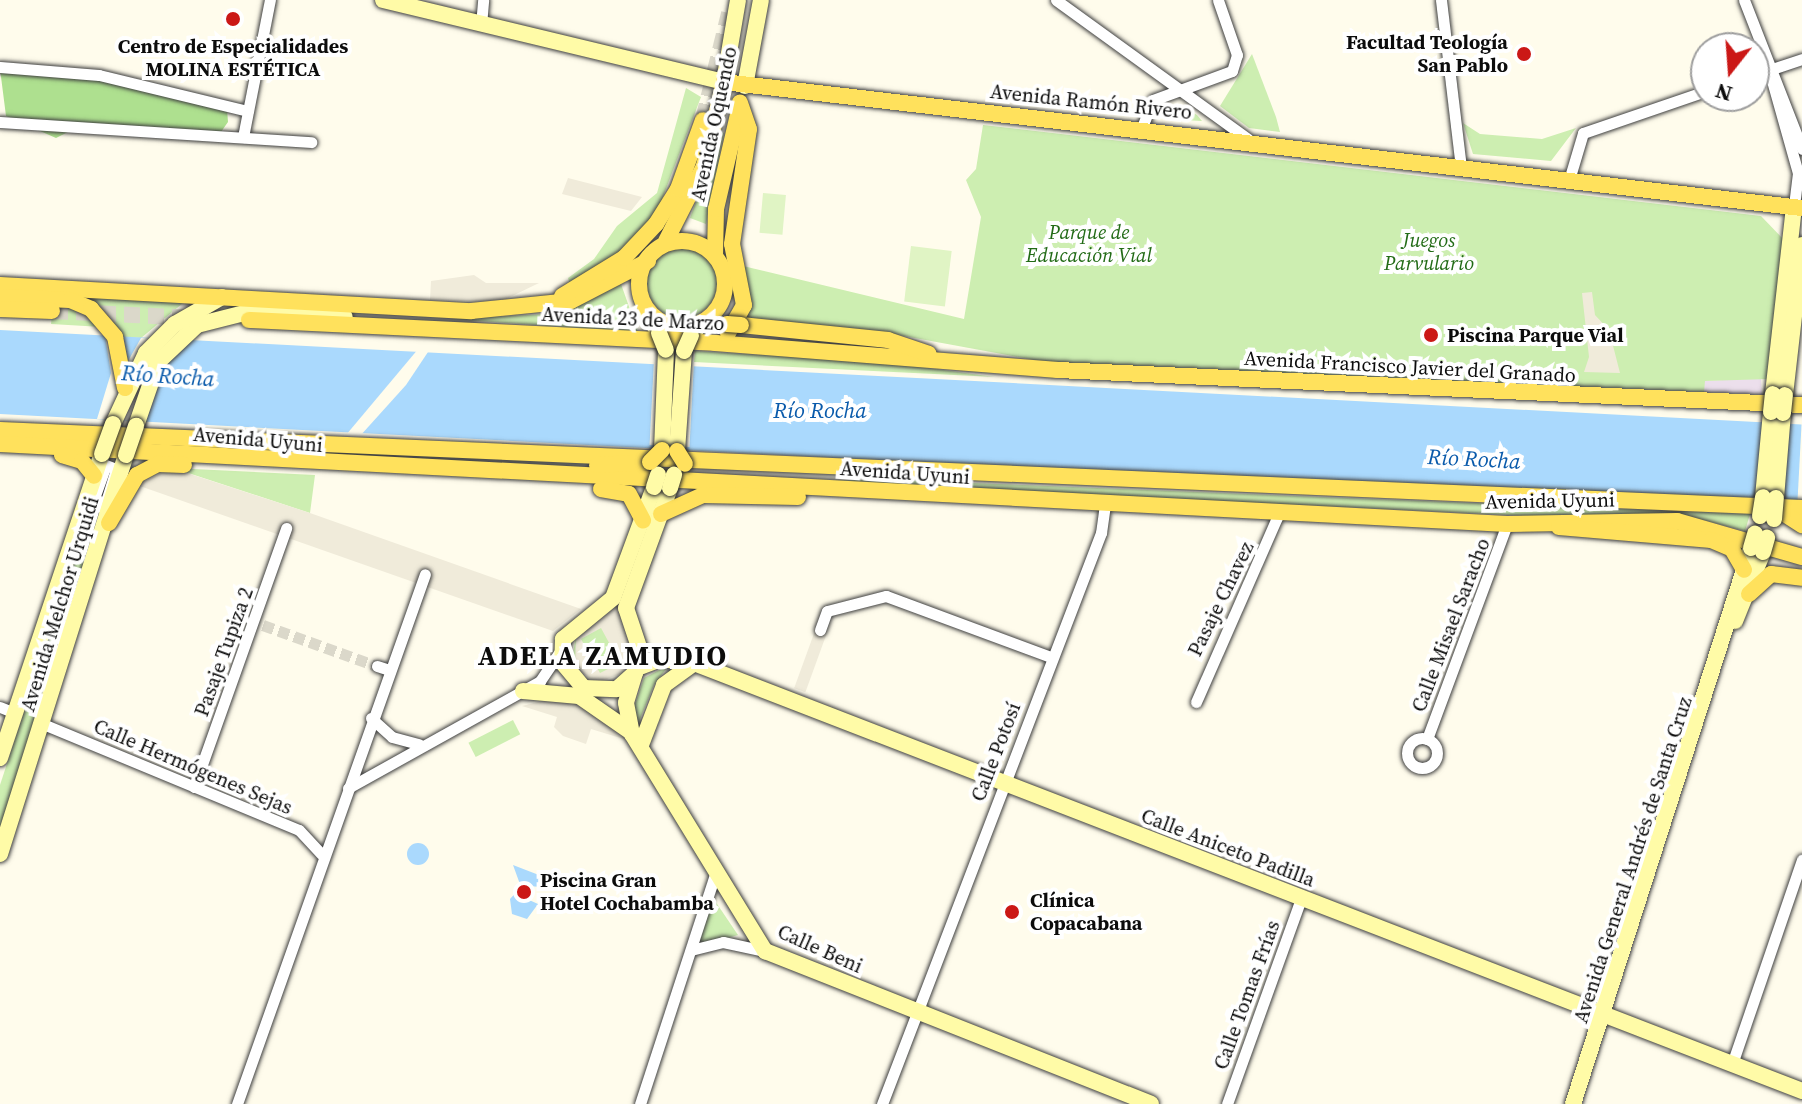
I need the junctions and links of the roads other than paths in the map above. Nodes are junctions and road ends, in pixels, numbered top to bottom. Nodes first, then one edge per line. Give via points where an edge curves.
1 (270, 0) edge
2 (383, 0) edge
3 (483, 0) edge
4 (738, 0) edge
5 (761, 0) edge
6 (1056, 0) edge
7 (1218, 0) edge
8 (1441, 0) edge
9 (1744, 0) edge
10 (481, 25) junction
11 (1755, 32) edge
12 (1802, 59) edge
13 (0, 67) edge
14 (1770, 70) edge
15 (1770, 72) edge
16 (1770, 74) edge
17 (724, 82) junction
18 (745, 86) junction
19 (1180, 90) junction
20 (1690, 96) edge
21 (740, 103) junction
22 (248, 111) junction
23 (703, 120) tunnel mouth
24 (0, 122) edge
25 (1142, 127) junction
26 (243, 137) junction
27 (1248, 139) junction
28 (311, 142) dead end
29 (1802, 149) edge
30 (1461, 167) junction
31 (1569, 180) junction
32 (1798, 208) edge
33 (666, 241) junction
34 (1802, 245) edge
35 (715, 257) junction
36 (648, 261) junction
37 (0, 285) edge
38 (0, 297) edge
39 (222, 297) junction
40 (549, 303) junction
41 (0, 309) edge
42 (52, 311) tunnel mouth
43 (645, 312) junction
44 (249, 320) dead end
45 (450, 329) junction
46 (696, 329) junction
47 (715, 343) junction
48 (675, 356) junction
49 (949, 362) junction
50 (1015, 368) joint
51 (125, 388) junction
52 (1779, 394) junction
53 (1802, 405) edge
54 (0, 430) edge
55 (0, 444) edge
56 (408, 449) junction
57 (0, 453) edge
58 (290, 461) junction
59 (667, 464) junction
60 (409, 471) junction
61 (931, 474) junction
62 (94, 476) junction
63 (929, 495) junction
64 (1105, 505) junction
65 (1769, 507) junction
66 (1802, 508) edge
67 (1279, 513) junction
68 (661, 514) junction
69 (107, 516) junction
70 (643, 520) junction
71 (1507, 524) junction
72 (1529, 524) junction
73 (1802, 525) edge
74 (286, 528) dead end
75 (1759, 543) junction
76 (1802, 557) edge
77 (1744, 570) junction
78 (425, 574) dead end
79 (1802, 578) edge
80 (1749, 594) junction
81 (620, 601) junction
82 (1730, 629) junction
83 (820, 630) dead end
84 (560, 651) junction
85 (1051, 657) junction
86 (694, 663) junction
87 (377, 666) tunnel mouth
88 (389, 670) junction
89 (636, 671) junction
90 (523, 691) junction
91 (1196, 702) dead end
92 (8, 710) edge
93 (371, 718) junction
94 (43, 724) junction
95 (636, 739) junction
96 (1427, 739) dead end
97 (419, 744) junction
98 (0, 758) edge
99 (1005, 781) junction
100 (194, 787) junction
101 (344, 791) junction
102 (0, 854) edge
103 (321, 854) junction
104 (1802, 860) edge
105 (715, 874) junction
106 (1301, 898) junction
107 (691, 950) junction
108 (765, 951) junction
109 (917, 1011) junction
110 (1604, 1014) junction
111 (1732, 1064) junction
112 (1802, 1091) edge
113 (237, 1104) edge
114 (640, 1104) edge
115 (882, 1104) edge
116 (1151, 1104) edge
117 (1227, 1104) edge
118 (1573, 1104) edge

1 - 22 street
2 - 10 main road, Avenida Ramón Rivero
3 - 10 street
4 - 17 main road, Avenida Oquendo
5 - 18 main road, Avenida Oquendo
6 - 19 street
7 - 19 street via 1235,65
8 - 30 street
9 - 11 street
10 - 17 main road, Avenida Ramón Rivero
12 - 14 street
13 - 22 street via 99,75
15 - 29 street
16 - 32 street via 1798,173
17 - 18 main road, Avenida Ramón Rivero
17 - 33 main road, Avenida Oquendo via 704,166
18 - 21 main road, Avenida Oquendo
18 - 25 main road, Avenida Ramón Rivero
19 - 25 street via 1153,100
19 - 27 street
20 - 31 street via 1583,133
21 - 35 main road, Avenida Oquendo via 716,209
21 - 47 main road via 749,129 732,244 744,305
22 - 26 street
23 - 40 main road via 678,189 656,224 611,267
24 - 26 street
25 - 27 main road, Avenida Ramón Rivero
26 - 28 street
27 - 30 main road, Avenida Ramón Rivero
30 - 31 main road, Avenida Ramón Rivero
31 - 32 main road, Avenida Ramón Rivero
32 - 52 main road
33 - 35 main road via 695,238
33 - 36 main road
34 - 52 main road
35 - 46 main road via 723,288
36 - 40 main road, Avenida 23 de Marzo via 587,296
36 - 43 main road
37 - 39 main road, Avenida 23 de Marzo
38 - 51 main road via 70,300 97,315 115,337
39 - 40 main road, Avenida 23 de Marzo via 471,311
39 - 51 main road, Avenida Melchor Urquidi via 158,339
41 - 42 main road
43 - 46 main road via 665,326
43 - 48 main road, bridge
44 - 45 main road, Avenida 23 de Marzo
45 - 47 main road, Avenida 23 de Marzo
45 - 69 main road, Avenida Melchor Urquidi, bridge via 252,311 214,317 176,339 153,372
46 - 48 main road, bridge
46 - 49 main road via 734,325 888,340
47 - 49 main road, Avenida 23 de Marzo
48 - 59 main road
49 - 50 main road, Avenida 23 de Marzo
50 - 53 main road, Avenida Francisco Javier del Granado
51 - 62 main road, Avenida Melchor Urquidi, bridge
52 - 65 main road, Avenida General Andrés de Santa Cruz, bridge
54 - 56 main road, Avenida Uyuni
55 - 58 main road, Avenida Uyuni
56 - 59 main road, bridge via 621,466
56 - 61 main road, Avenida Uyuni
57 - 62 main road via 70,456
58 - 60 main road, Avenida Uyuni
58 - 69 main road via 269,469 158,464 132,480
59 - 61 main road, bridge via 714,471
59 - 68 main road
59 - 70 main road
60 - 63 main road, Avenida Uyuni
60 - 70 main road via 620,490 639,503
61 - 65 main road, Avenida Uyuni
62 - 92 main road, Avenida Melchor Urquidi
63 - 64 main road, Avenida Uyuni
63 - 68 main road via 703,495
64 - 67 main road, Avenida Uyuni
64 - 85 street, Calle Potosí via 1101,533
65 - 66 main road, Avenida Uyuni
65 - 73 main road
65 - 75 main road, Avenida General Andrés de Santa Cruz
67 - 71 main road, Avenida Uyuni
67 - 91 street, Pasaje Chavez
68 - 81 main road
69 - 94 main road, Avenida Melchor Urquidi
70 - 81 main road
71 - 72 main road, Avenida Uyuni
71 - 96 street, Calle Misael Saracho
72 - 76 main road, Avenida Uyuni via 1579,517 1677,521
72 - 77 main road via 1689,535 1724,544
74 - 100 street, Pasaje Tupiza 2 via 259,623
75 - 77 main road, Avenida General Andrés de Santa Cruz
75 - 80 main road, Avenida General Andrés de Santa Cruz
77 - 82 main road, Avenida General Andrés de Santa Cruz
78 - 88 street
79 - 80 main road via 1771,574
80 - 82 main road, Avenida General Andrés de Santa Cruz
81 - 84 main road via 568,629
81 - 89 main road, Calle Beni
82 - 110 main road, Avenida General Andrés de Santa Cruz
83 - 85 street via 827,611 886,596
84 - 89 main road, Calle Aniceto Padilla via 574,681 594,691 617,689
84 - 90 street
85 - 99 street, Calle Potosí
86 - 89 main road, Calle Aniceto Padilla via 661,659
86 - 95 main road via 664,685
86 - 99 main road, Calle Aniceto Padilla
87 - 88 street
88 - 93 street
89 - 95 main road, Calle Beni via 626,703
90 - 95 main road via 587,699
90 - 97 street
92 - 98 main road, Avenida Melchor Urquidi
93 - 97 street via 392,737
93 - 101 street
94 - 100 street, Calle Hermógenes Sejas
94 - 102 main road, Avenida Melchor Urquidi
95 - 105 main road, Calle Beni
97 - 101 street
99 - 106 main road, Calle Aniceto Padilla
99 - 109 street, Calle Potosí
100 - 103 street, Calle Hermógenes Sejas via 299,830
101 - 103 street
103 - 113 street
104 - 111 street
105 - 107 street
105 - 108 main road, Calle Beni
106 - 110 main road, Calle Aniceto Padilla
106 - 117 street, Calle Tomas Frías
107 - 108 street via 723,942
107 - 114 street
108 - 109 main road, Calle Beni
109 - 115 street, Calle Potosí
109 - 116 main road, Calle Beni
110 - 111 main road, Calle Aniceto Padilla
110 - 118 main road, Avenida General Andrés de Santa Cruz
111 - 112 main road, Calle Aniceto Padilla

